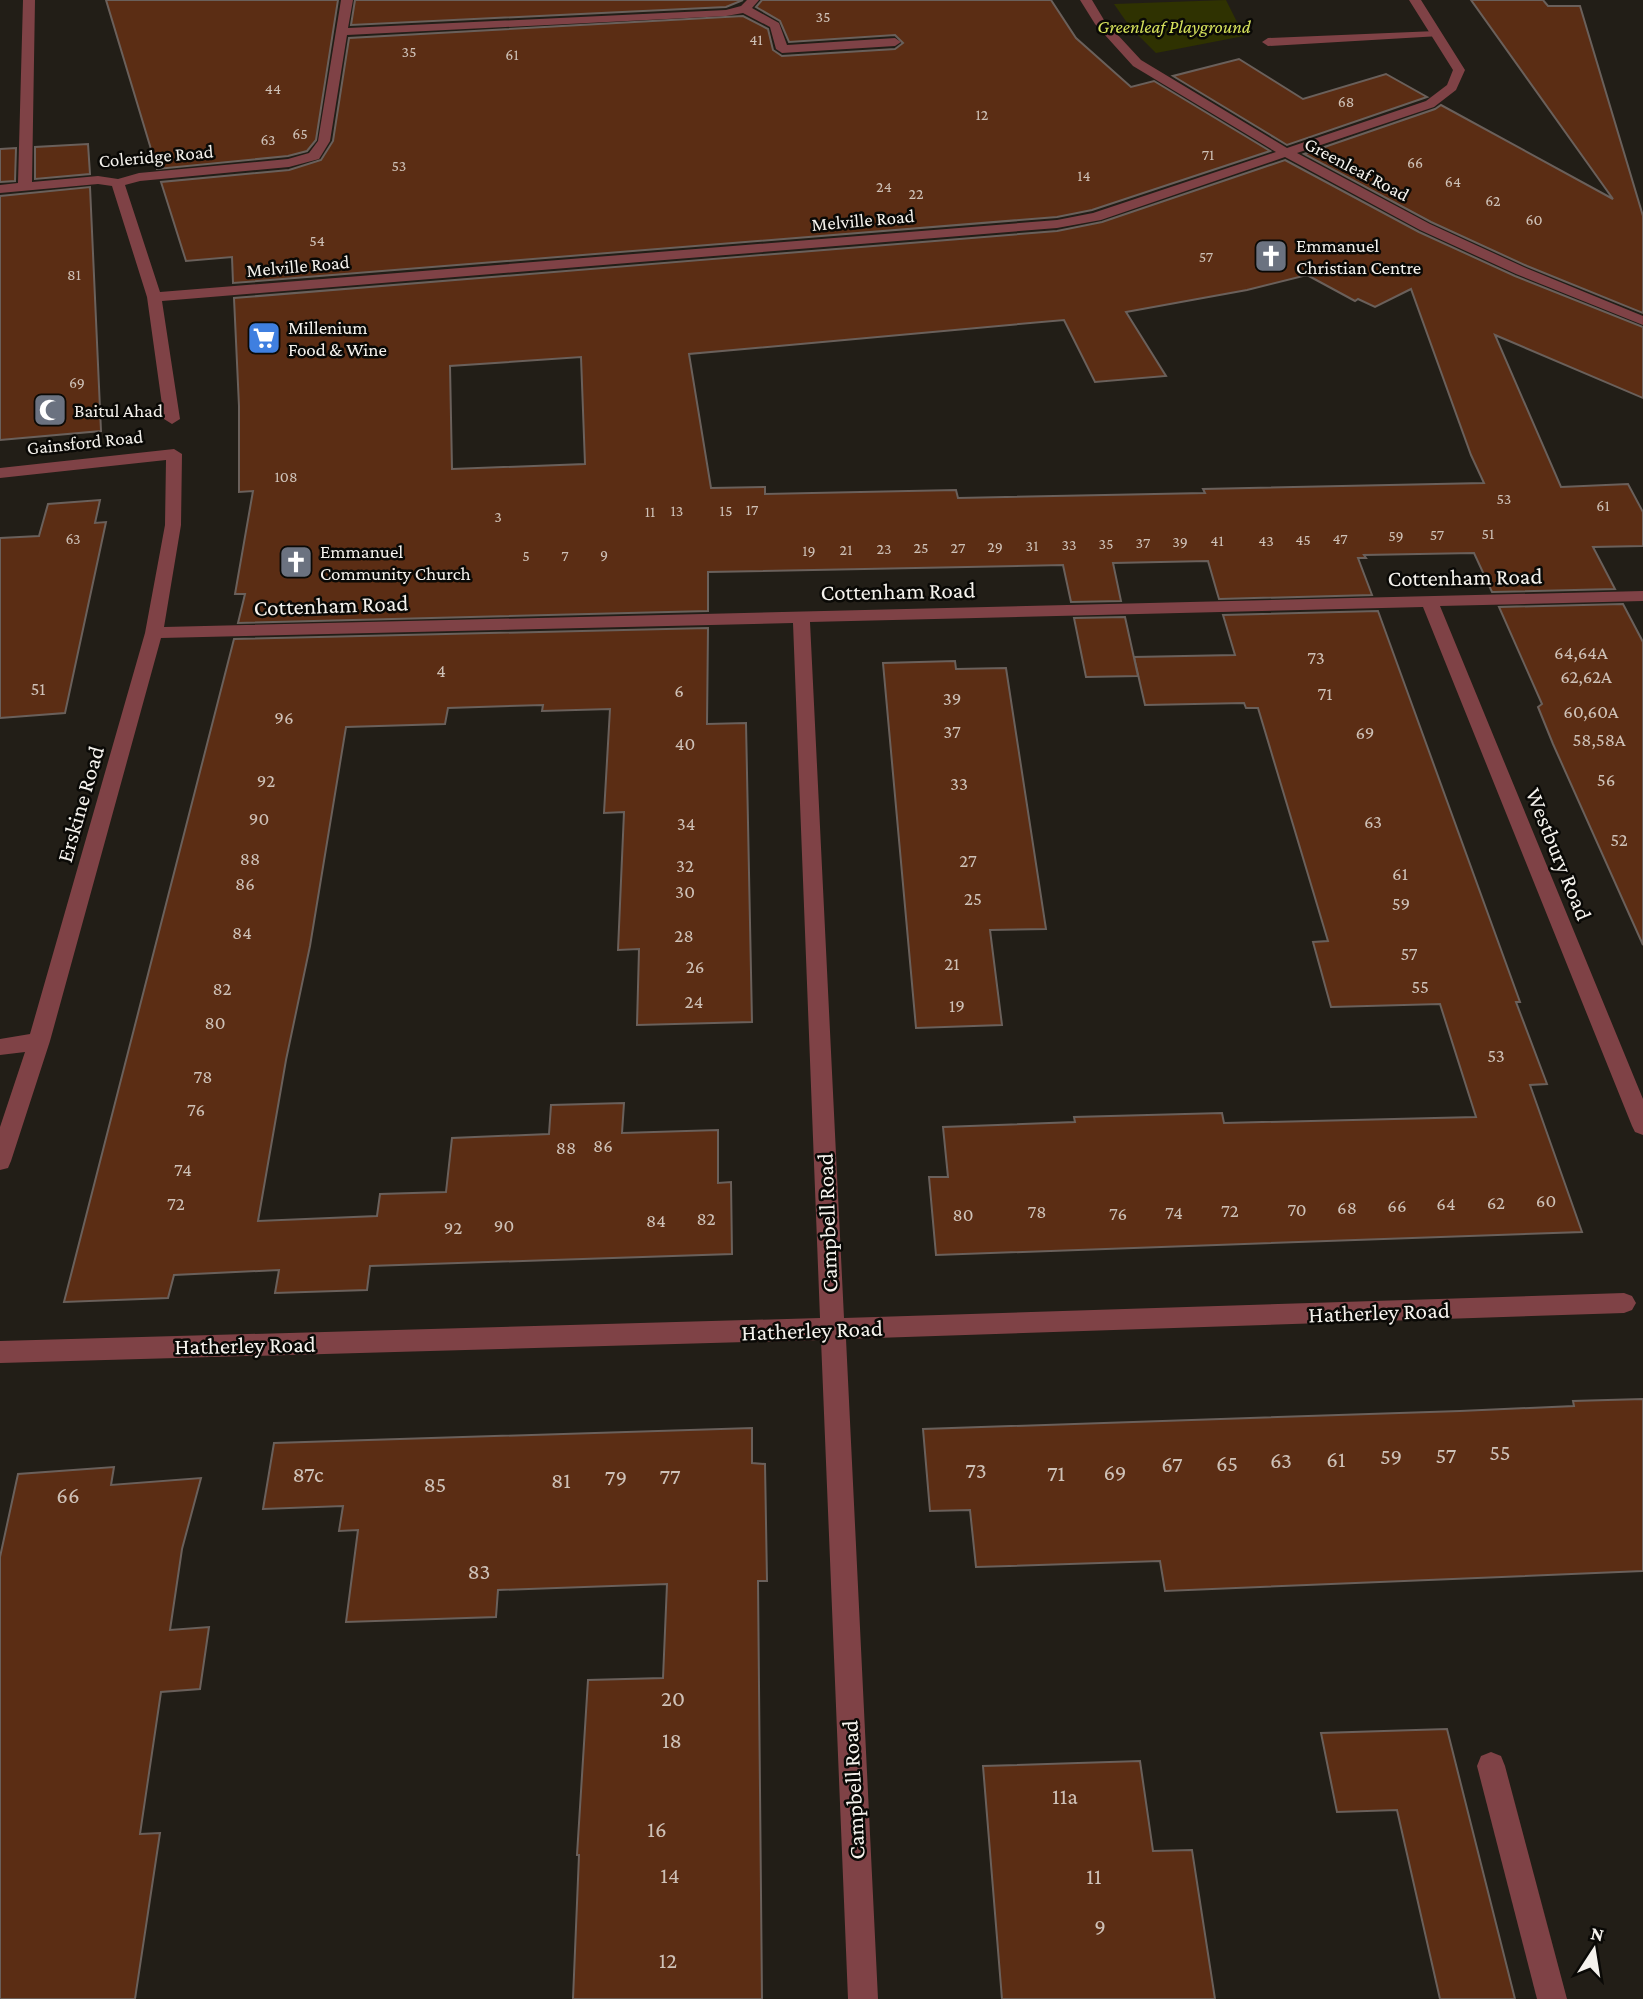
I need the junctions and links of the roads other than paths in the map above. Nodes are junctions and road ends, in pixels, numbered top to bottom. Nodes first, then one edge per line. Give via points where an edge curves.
1 (29, 0) edge
2 (346, 0) edge
3 (1086, 0) edge
4 (1415, 0) edge
5 (749, 4) edge
6 (343, 32) junction
7 (1436, 34) junction
8 (895, 42) dead end
9 (1268, 42) dead end
10 (1288, 154) junction
11 (118, 183) junction
12 (25, 187) junction
13 (0, 189) edge
14 (154, 297) junction
15 (1643, 321) edge
16 (172, 419) dead end
17 (174, 454) joint
18 (0, 473) edge
19 (1643, 596) edge
20 (1429, 601) junction
21 (801, 616) junction
22 (154, 632) junction
23 (39, 1041) junction
24 (0, 1047) edge
25 (1643, 1126) edge
26 (0, 1161) edge
27 (1624, 1303) dead end
28 (831, 1329) junction
29 (0, 1352) edge
30 (1491, 1766) dead end
31 (863, 1999) edge
32 (1552, 1999) edge

1 - 12 street
2 - 6 street
3 - 10 street, Greenleaf Road via 1099,22 1137,63
4 - 7 street, Melville Road
5 - 6 street via 726,13
5 - 8 street via 775,25 782,49
6 - 11 street, Coleridge Road via 324,141 314,156 289,163 139,177
7 - 9 street
7 - 10 street, Melville Road via 1459,70 1452,87 1430,104
10 - 14 street, Melville Road via 1096,217 1057,224
10 - 15 street, Greenleaf Road via 1424,227
11 - 12 street, Coleridge Road via 98,180
11 - 14 street
12 - 13 street, Coleridge Road
14 - 16 street
17 - 18 street, Gainsford Road
17 - 22 street, Erskine Road via 173,524
19 - 20 street, Cottenham Road
20 - 21 street, Cottenham Road
20 - 25 street, Westbury Road
21 - 22 street, Cottenham Road
21 - 28 street, Campbell Road
22 - 23 street, Erskine Road
23 - 24 street
23 - 26 street, Erskine Road
27 - 28 street, Hatherley Road
28 - 29 street, Hatherley Road
28 - 31 street, Campbell Road
30 - 32 street

